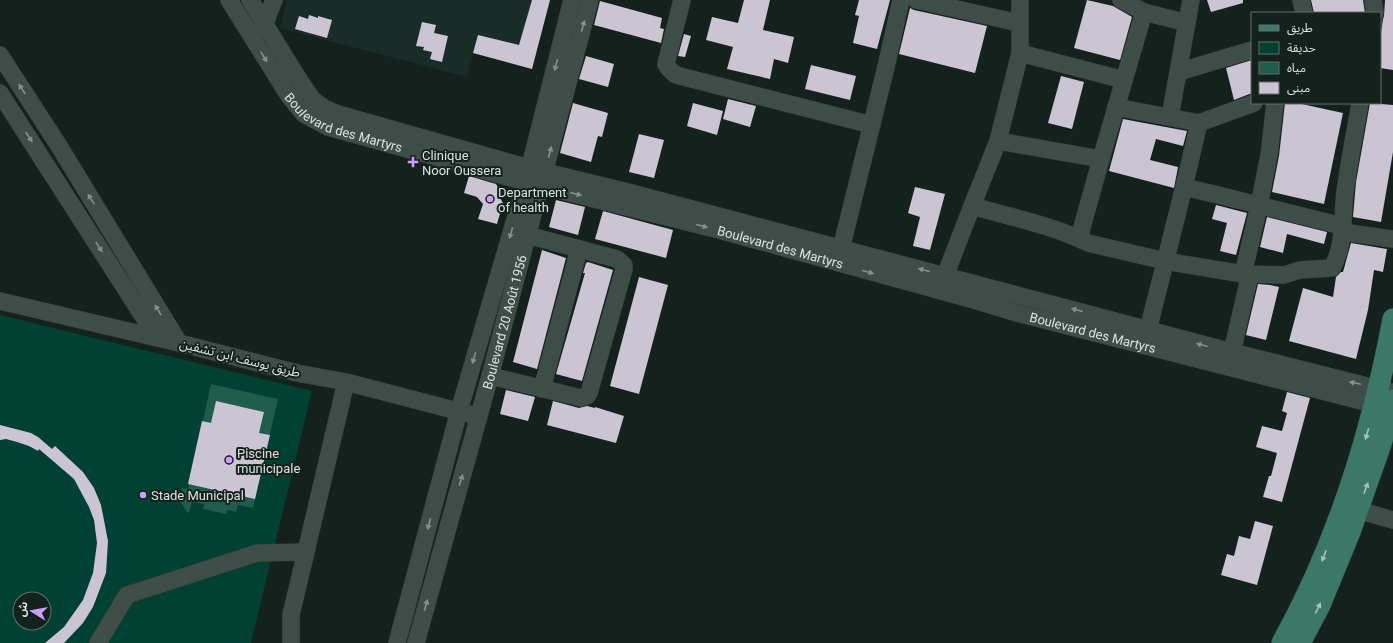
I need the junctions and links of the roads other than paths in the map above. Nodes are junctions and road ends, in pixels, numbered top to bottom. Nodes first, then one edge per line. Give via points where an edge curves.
1 (229, 0) edge
2 (250, 0) edge
3 (274, 0) edge
4 (572, 0) edge
5 (590, 0) edge
6 (682, 0) edge
7 (902, 0) edge
8 (916, 0) edge
9 (1020, 0) edge
10 (1121, 0) edge
11 (1191, 0) edge
12 (1301, 0) edge
13 (1373, 0) edge
14 (1144, 12) junction
15 (1304, 12) edge
16 (1375, 12) edge
17 (1019, 23) junction
18 (1187, 23) junction
19 (265, 24) junction
20 (251, 36) junction
21 (1251, 50) edge
22 (1020, 53) junction
23 (0, 55) edge
24 (1178, 72) junction
25 (1124, 80) junction
26 (0, 93) edge
27 (1251, 104) edge
28 (1275, 104) edge
29 (1360, 104) edge
30 (1116, 107) junction
31 (1170, 117) junction
32 (1199, 123) junction
33 (872, 125) junction
34 (998, 141) junction
35 (1101, 159) junction
36 (535, 177) junction
37 (1184, 187) junction
38 (972, 206) junction
39 (1259, 206) junction
40 (1342, 229) junction
41 (527, 235) junction
42 (1079, 238) junction
43 (1393, 239) edge
44 (579, 249) junction
45 (841, 249) junction
46 (1165, 261) junction
47 (1246, 274) junction
48 (945, 276) junction
49 (0, 301) edge
50 (1393, 319) edge
51 (1148, 330) junction
52 (157, 338) junction
53 (179, 343) junction
54 (1232, 352) junction
55 (490, 376) junction
56 (346, 382) junction
57 (542, 390) junction
58 (1386, 399) edge
59 (459, 411) junction
60 (479, 416) junction
61 (1358, 510) junction
62 (1393, 520) edge
63 (306, 552) junction
64 (98, 643) edge
65 (291, 643) edge
66 (397, 643) edge
67 (416, 643) edge
68 (1282, 643) edge
69 (1300, 643) edge

1 - 20 street, Boulevard des Martyrs
2 - 19 street
3 - 19 street
4 -> 36 street, Boulevard 20 Août 1956
36 -> 5 street, Boulevard 20 Août 1956
6 - 33 street via 666,64 672,72
7 - 33 street
8 - 17 street
9 - 17 street
10 - 14 street
11 - 18 street
12 - 15 street
13 - 16 street
14 - 18 street
14 - 25 street
17 - 22 street
18 - 24 street
19 - 20 street
19 - 36 street, Boulevard des Martyrs via 312,99 324,108 348,118
20 -> 36 street, Boulevard des Martyrs via 289,96 304,114 316,121 343,132
21 - 24 street
22 - 25 street
22 - 34 street
53 -> 23 street via 59,146
24 - 31 street
25 - 30 street
26 -> 52 street
27 - 32 street
28 - 39 street via 1269,155
29 - 40 street via 1349,163
30 - 31 street
30 - 35 street
31 - 32 street
32 - 37 street
33 - 45 street
34 - 35 street
34 - 38 street
35 - 42 street
36 - 41 street, Boulevard 20 Août 1956
36 - 45 street, Boulevard des Martyrs via 636,194
36 -> 58 street, Boulevard des Martyrs via 1024,315
36 -> 59 street
37 - 39 street
37 - 46 street
38 - 42 street
38 - 48 street
39 - 40 street
39 - 47 street
40 - 43 street
40 - 47 street via 1341,243 1332,268 1300,270 1284,275
41 - 44 street
41 - 55 street, Boulevard 20 Août 1956
42 - 46 street via 1088,243
44 - 57 street
44 - 57 street via 617,259 624,265 624,269 587,396 581,398
48 -> 45 street, Boulevard des Martyrs
46 - 47 street
46 - 51 street
47 - 54 street
51 -> 48 street, Boulevard des Martyrs
49 - 52 street, طريق يوسف ابن تشفين
50 - 58 main road
54 -> 51 street, Boulevard des Martyrs
52 - 53 street, طريق يوسف ابن تشفين
53 - 56 street, طريق يوسف ابن تشفين via 296,373
58 -> 54 street, Boulevard des Martyrs via 1332,378
55 - 57 street
55 - 60 street, Boulevard 20 Août 1956
56 - 59 street, طريق يوسف ابن تشفين
56 - 63 street
61 -> 58 main road via 1381,444
58 -> 68 main road via 1314,581
59 - 60 street, طريق يوسف ابن تشفين
59 -> 66 street
67 -> 60 street, Boulevard 20 Août 1956
61 - 62 street
69 -> 61 main road via 1320,605
63 - 64 street via 257,553 127,595
63 - 65 street via 291,615

